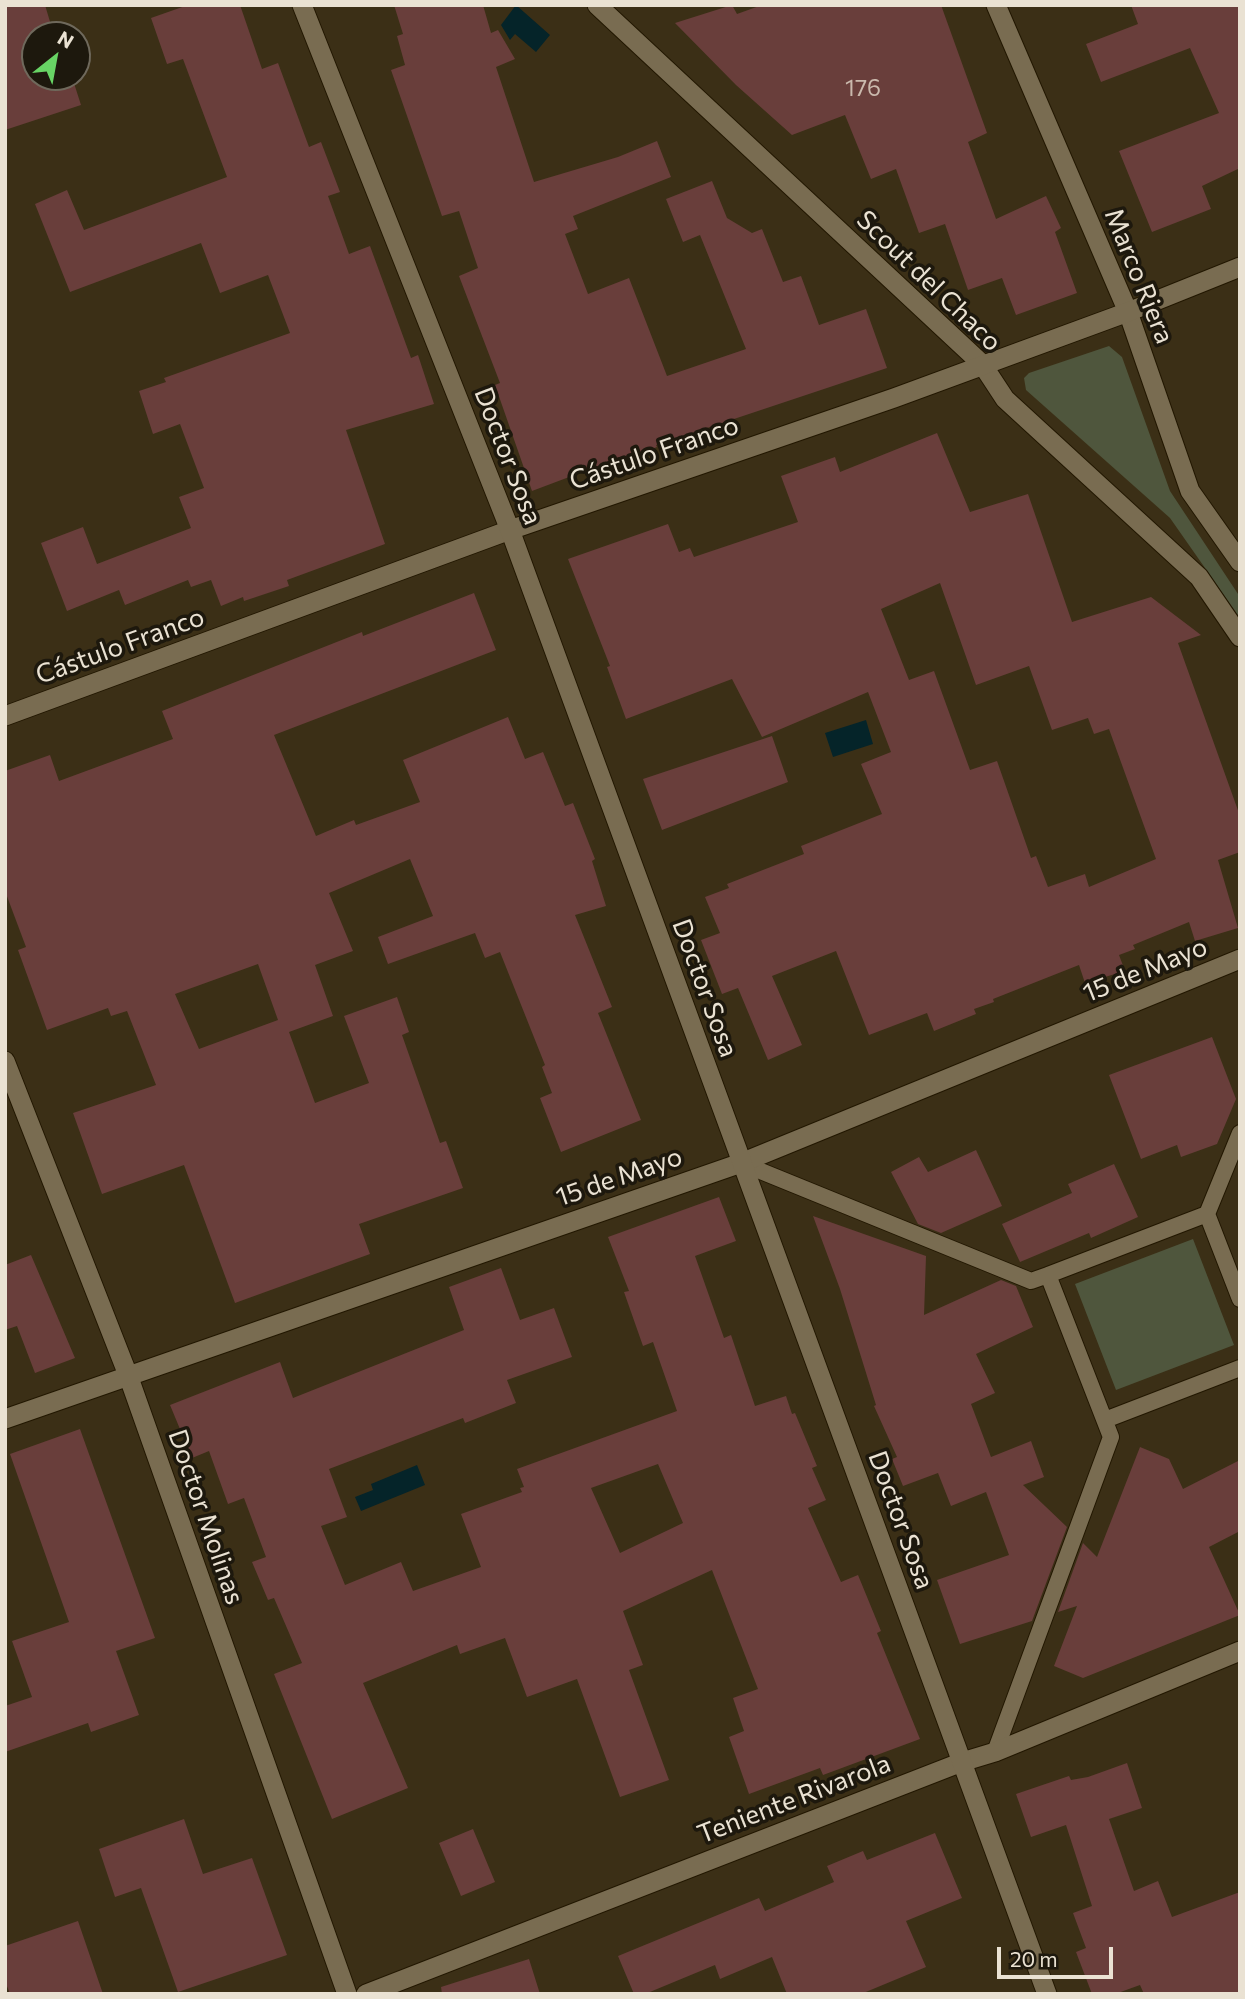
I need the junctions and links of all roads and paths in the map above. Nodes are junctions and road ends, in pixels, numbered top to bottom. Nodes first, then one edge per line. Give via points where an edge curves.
1 (302, 5) edge
2 (597, 5) edge
3 (996, 5) edge
4 (1240, 267) edge
5 (1128, 312) junction
6 (982, 364) junction
7 (510, 530) junction
8 (1240, 562) edge
9 (1240, 637) edge
10 (5, 716) edge
11 (1240, 960) edge
12 (5, 1061) edge
13 (1240, 1133) edge
14 (741, 1163) junction
15 (1207, 1214) junction
16 (1048, 1275) junction
17 (1240, 1299) edge
18 (1240, 1368) edge
19 (128, 1375) junction
20 (5, 1419) edge
21 (1105, 1420) junction
22 (1240, 1651) edge
23 (995, 1752) junction
24 (962, 1762) junction
25 (347, 1994) edge
26 (366, 1994) edge
27 (1047, 1994) edge

1 - 7 street, Doctor Sosa
2 - 6 street, Scout del Chaco
3 - 5 street, Marco Riera
4 - 5 street, Cástulo Franco
5 - 6 street, Cástulo Franco
5 - 8 street, Marco Riera via 1190,491
6 - 7 street, Cástulo Franco
6 - 9 street, Scout del Chaco via 1005,398 1199,577
7 - 10 street, Cástulo Franco
7 - 14 street, Doctor Sosa
11 - 14 street, 15 de Mayo
12 - 19 street, Doctor Molinas
13 - 15 lane
14 - 16 lane via 1031,1280
14 - 19 street, 15 de Mayo
14 - 24 street, Doctor Sosa
15 - 16 lane
15 - 17 lane
16 - 21 lane
18 - 21 lane
19 - 20 street, 15 de Mayo
19 - 25 street, Doctor Molinas
21 - 23 lane via 1111,1437
22 - 23 street, Teniente Rivarola
23 - 24 street, Teniente Rivarola
24 - 26 street, Teniente Rivarola
24 - 27 street, Doctor Sosa

